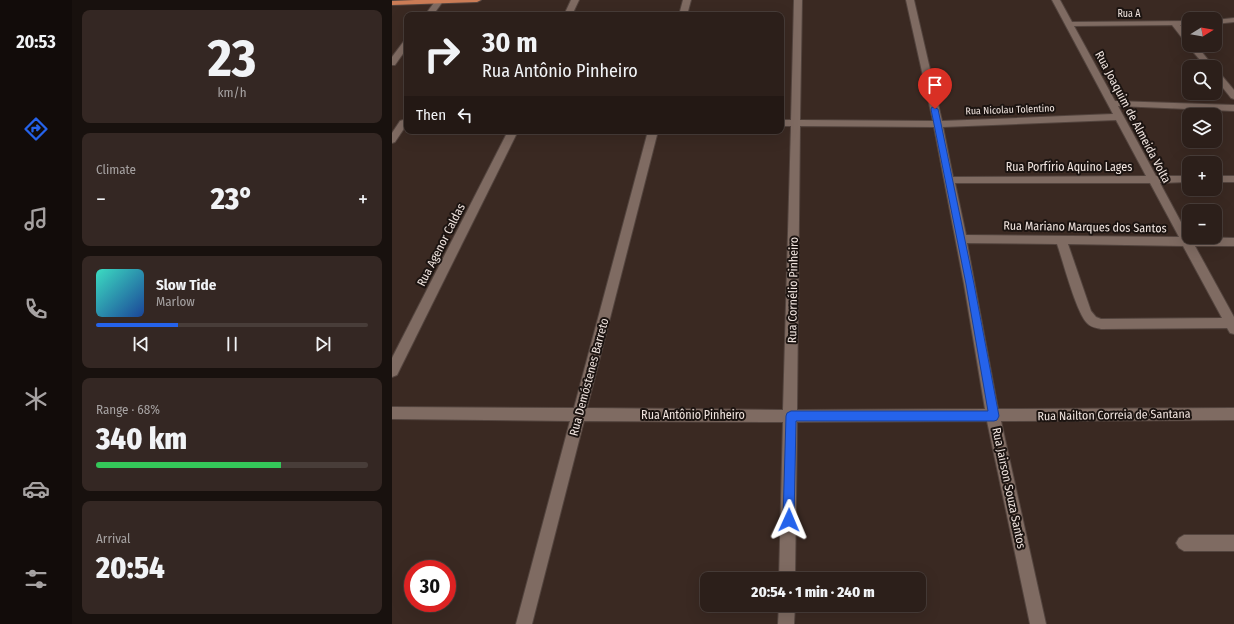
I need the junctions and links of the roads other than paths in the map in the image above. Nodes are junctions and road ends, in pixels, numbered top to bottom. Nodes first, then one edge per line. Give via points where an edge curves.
1 (477, 0) edge
2 (576, 0) edge
3 (687, 0) edge
4 (798, 0) edge
5 (910, 0) edge
6 (1056, 0) edge
7 (440, 1) edge
8 (392, 3) edge
9 (431, 12) edge
10 (570, 12) edge
11 (684, 12) edge
12 (1234, 20) edge
13 (1222, 21) edge
14 (1174, 23) junction
15 (1182, 23) edge
16 (1069, 24) junction
17 (1182, 33) edge
18 (404, 47) edge
19 (1198, 52) edge
20 (1204, 60) edge
21 (392, 63) edge
22 (1222, 81) edge
23 (1234, 96) edge
24 (1111, 103) junction
25 (1234, 108) edge
26 (1119, 117) junction
27 (392, 123) edge
28 (404, 123) edge
29 (784, 123) edge
30 (795, 123) junction
31 (404, 124) edge
32 (938, 124) junction
33 (511, 134) edge
34 (653, 134) edge
35 (392, 140) edge
36 (1182, 179) edge
37 (1222, 179) edge
38 (1234, 179) edge
39 (948, 180) junction
40 (1152, 180) junction
41 (1182, 234) edge
42 (961, 239) junction
43 (1061, 240) junction
44 (1182, 241) edge
45 (1222, 242) edge
46 (1234, 242) edge
47 (1188, 244) edge
48 (1233, 325) edge
49 (392, 371) edge
50 (392, 413) edge
51 (579, 414) junction
52 (1234, 414) edge
53 (791, 416) junction
54 (994, 416) junction
55 (1184, 543) dead end
56 (1234, 543) edge
57 (787, 572) edge
58 (787, 612) edge
59 (524, 624) edge
60 (786, 624) edge
61 (1038, 624) edge

1 - 7 main road
2 - 10 street
3 - 11 street
4 - 30 street, Rua Cornélio Pinheiro
5 - 32 street, Rua Jairson Souza Santos
6 - 16 street, Rua Joaquim de Almeida Volta
7 - 8 main road
7 - 9 street
12 - 13 street
14 - 15 street, Rua A
14 - 16 street, Rua A
14 - 17 street
16 - 24 street, Rua Joaquim de Almeida Volta
18 - 21 street
19 - 20 street
22 - 23 street
24 - 25 street
24 - 26 street, Rua Joaquim de Almeida Volta
26 - 32 street, Rua Nicolau Tolentino
26 - 40 street, Rua Joaquim de Almeida Volta
27 - 28 street
29 - 30 street, Rua Nicolau Tolentino
30 - 32 street, Rua Nicolau Tolentino
30 - 53 street, Rua Cornélio Pinheiro
31 - 35 street
32 - 39 street, Rua Jairson Souza Santos
33 - 49 street, Rua Agenor Caldas
34 - 51 street, Rua Demóstenes Barreto
36 - 40 street, Rua Porfírio Aquino Lages
37 - 38 street
39 - 40 street, Rua Porfírio Aquino Lages
39 - 42 street, Rua Jairson Souza Santos
40 - 41 street, Rua Joaquim de Almeida Volta
42 - 43 street, Rua Mariano Marques dos Santos
42 - 54 street, Rua Jairson Souza Santos
43 - 44 street, Rua Mariano Marques dos Santos
43 - 48 street via 1086,313 1092,321 1100,324
45 - 46 street, Rua Mariano Marques dos Santos
47 - 48 street, Rua Joaquim de Almeida Volta
50 - 51 street, Rua Antônio Pinheiro
51 - 53 street, Rua Antônio Pinheiro
51 - 59 street, Rua Demóstenes Barreto
52 - 54 street, Rua Nailton Correia de Santana
53 - 54 street, Rua Antônio Pinheiro
53 - 57 street, Rua Cornélio Pinheiro
54 - 61 street, Rua Jairson Souza Santos
55 - 56 street
58 - 60 street

